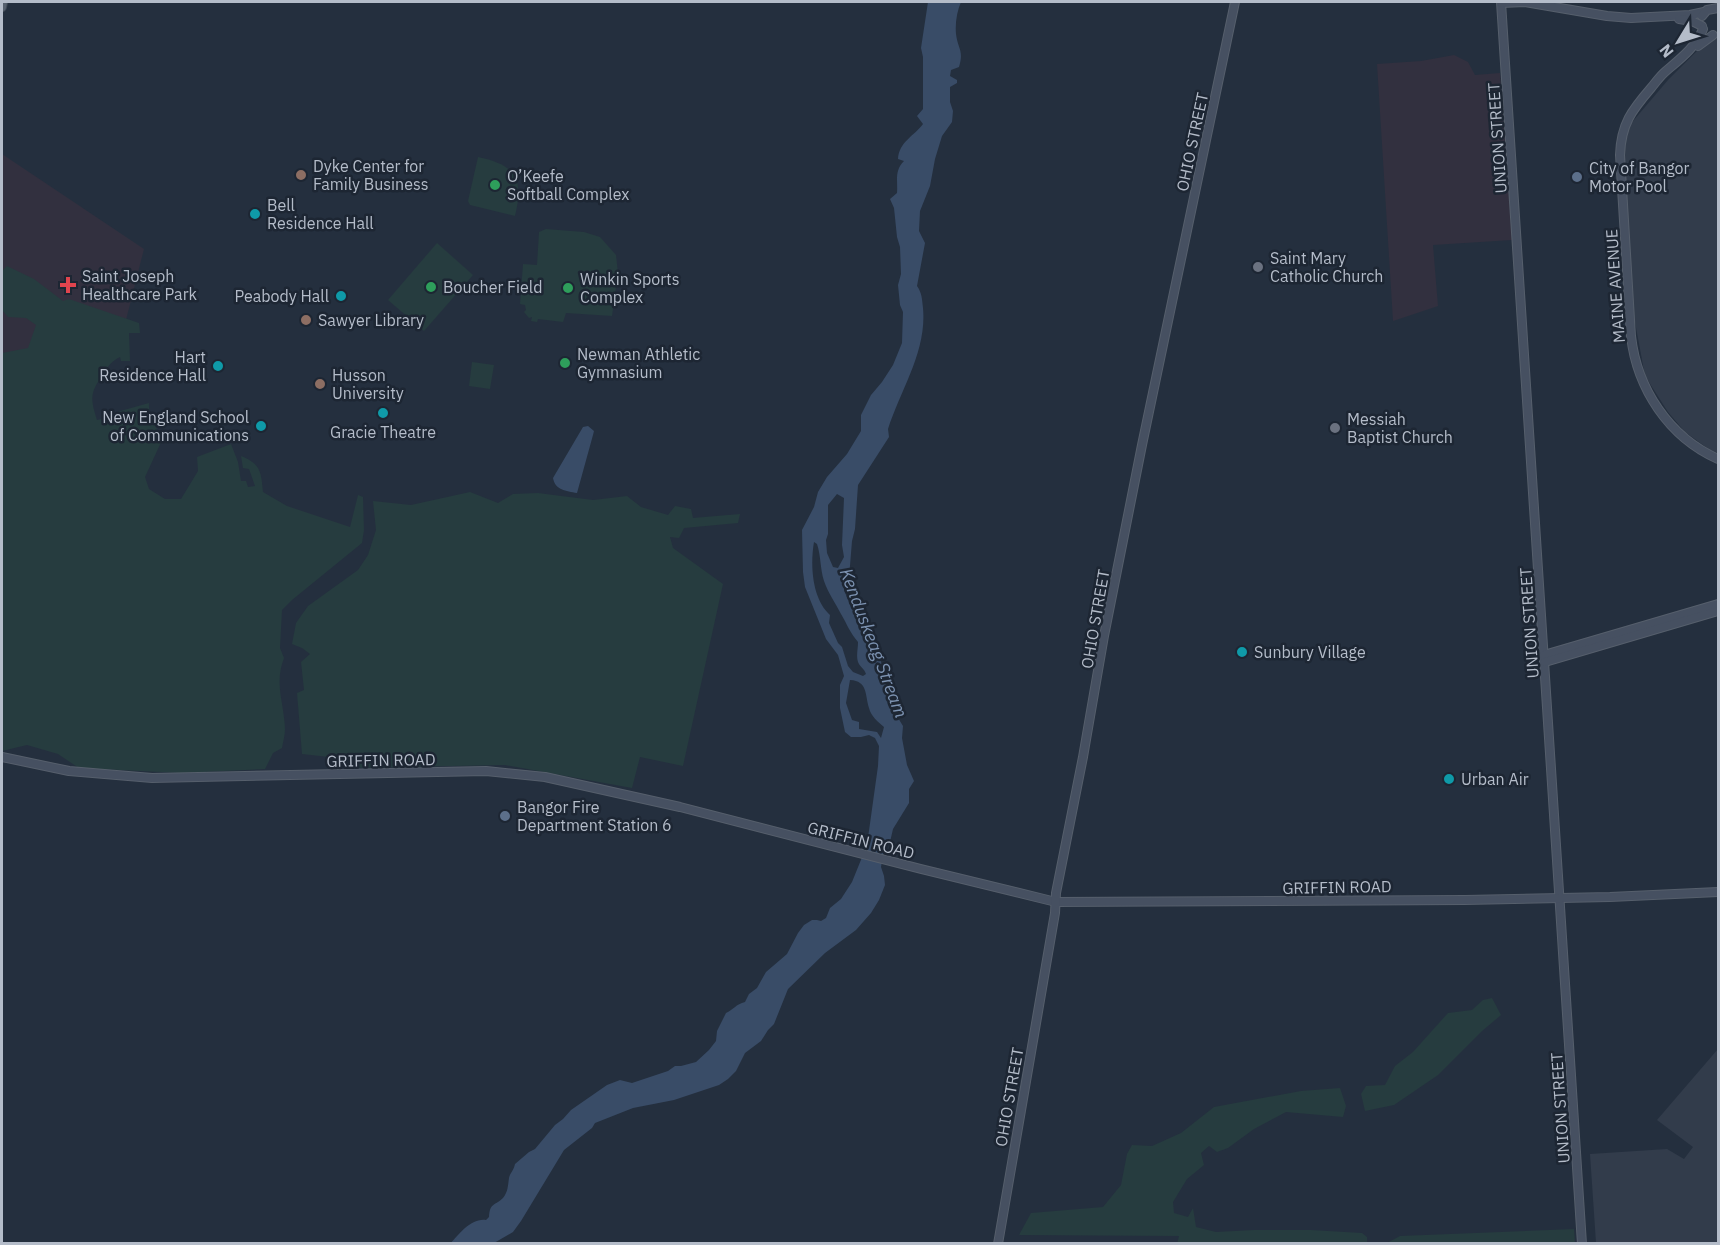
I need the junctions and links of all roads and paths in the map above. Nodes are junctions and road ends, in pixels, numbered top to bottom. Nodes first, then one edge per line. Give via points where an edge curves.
1 (3, 2) edge
2 (1235, 2) edge
3 (1502, 2) edge
4 (1712, 2) edge
5 (2, 7) edge
6 (1719, 8) edge
7 (1705, 11) junction
8 (1639, 18) junction
9 (1702, 27) junction
10 (1716, 35) edge
11 (1652, 87) junction
12 (1719, 459) edge
13 (1719, 604) edge
14 (1719, 611) edge
15 (1545, 659) junction
16 (2, 757) edge
17 (1719, 892) edge
18 (1559, 898) junction
19 (1056, 902) junction
20 (998, 1244) edge
21 (1582, 1244) edge

1 - 5 main road
2 - 19 main road, OHIO STREET via 1104,636
3 - 8 main road
3 - 15 main road, UNION STREET
4 - 7 main road
6 - 7 main road
7 - 8 main road
7 - 9 main road
8 - 9 main road via 1685,20
9 - 10 main road
9 - 11 main road, MAINE AVENUE via 1697,42
10 - 11 main road, MAINE AVENUE via 1702,42
11 - 12 main road, MAINE AVENUE via 1629,115 1620,144 1633,351 1646,389 1664,416 1681,435
13 - 15 main road
14 - 15 main road
15 - 18 main road, UNION STREET
16 - 19 main road, GRIFFIN ROAD via 69,771 152,778 486,771 545,777
17 - 18 main road, GRIFFIN ROAD
18 - 19 main road, GRIFFIN ROAD
18 - 21 main road, UNION STREET
19 - 20 main road, OHIO STREET

